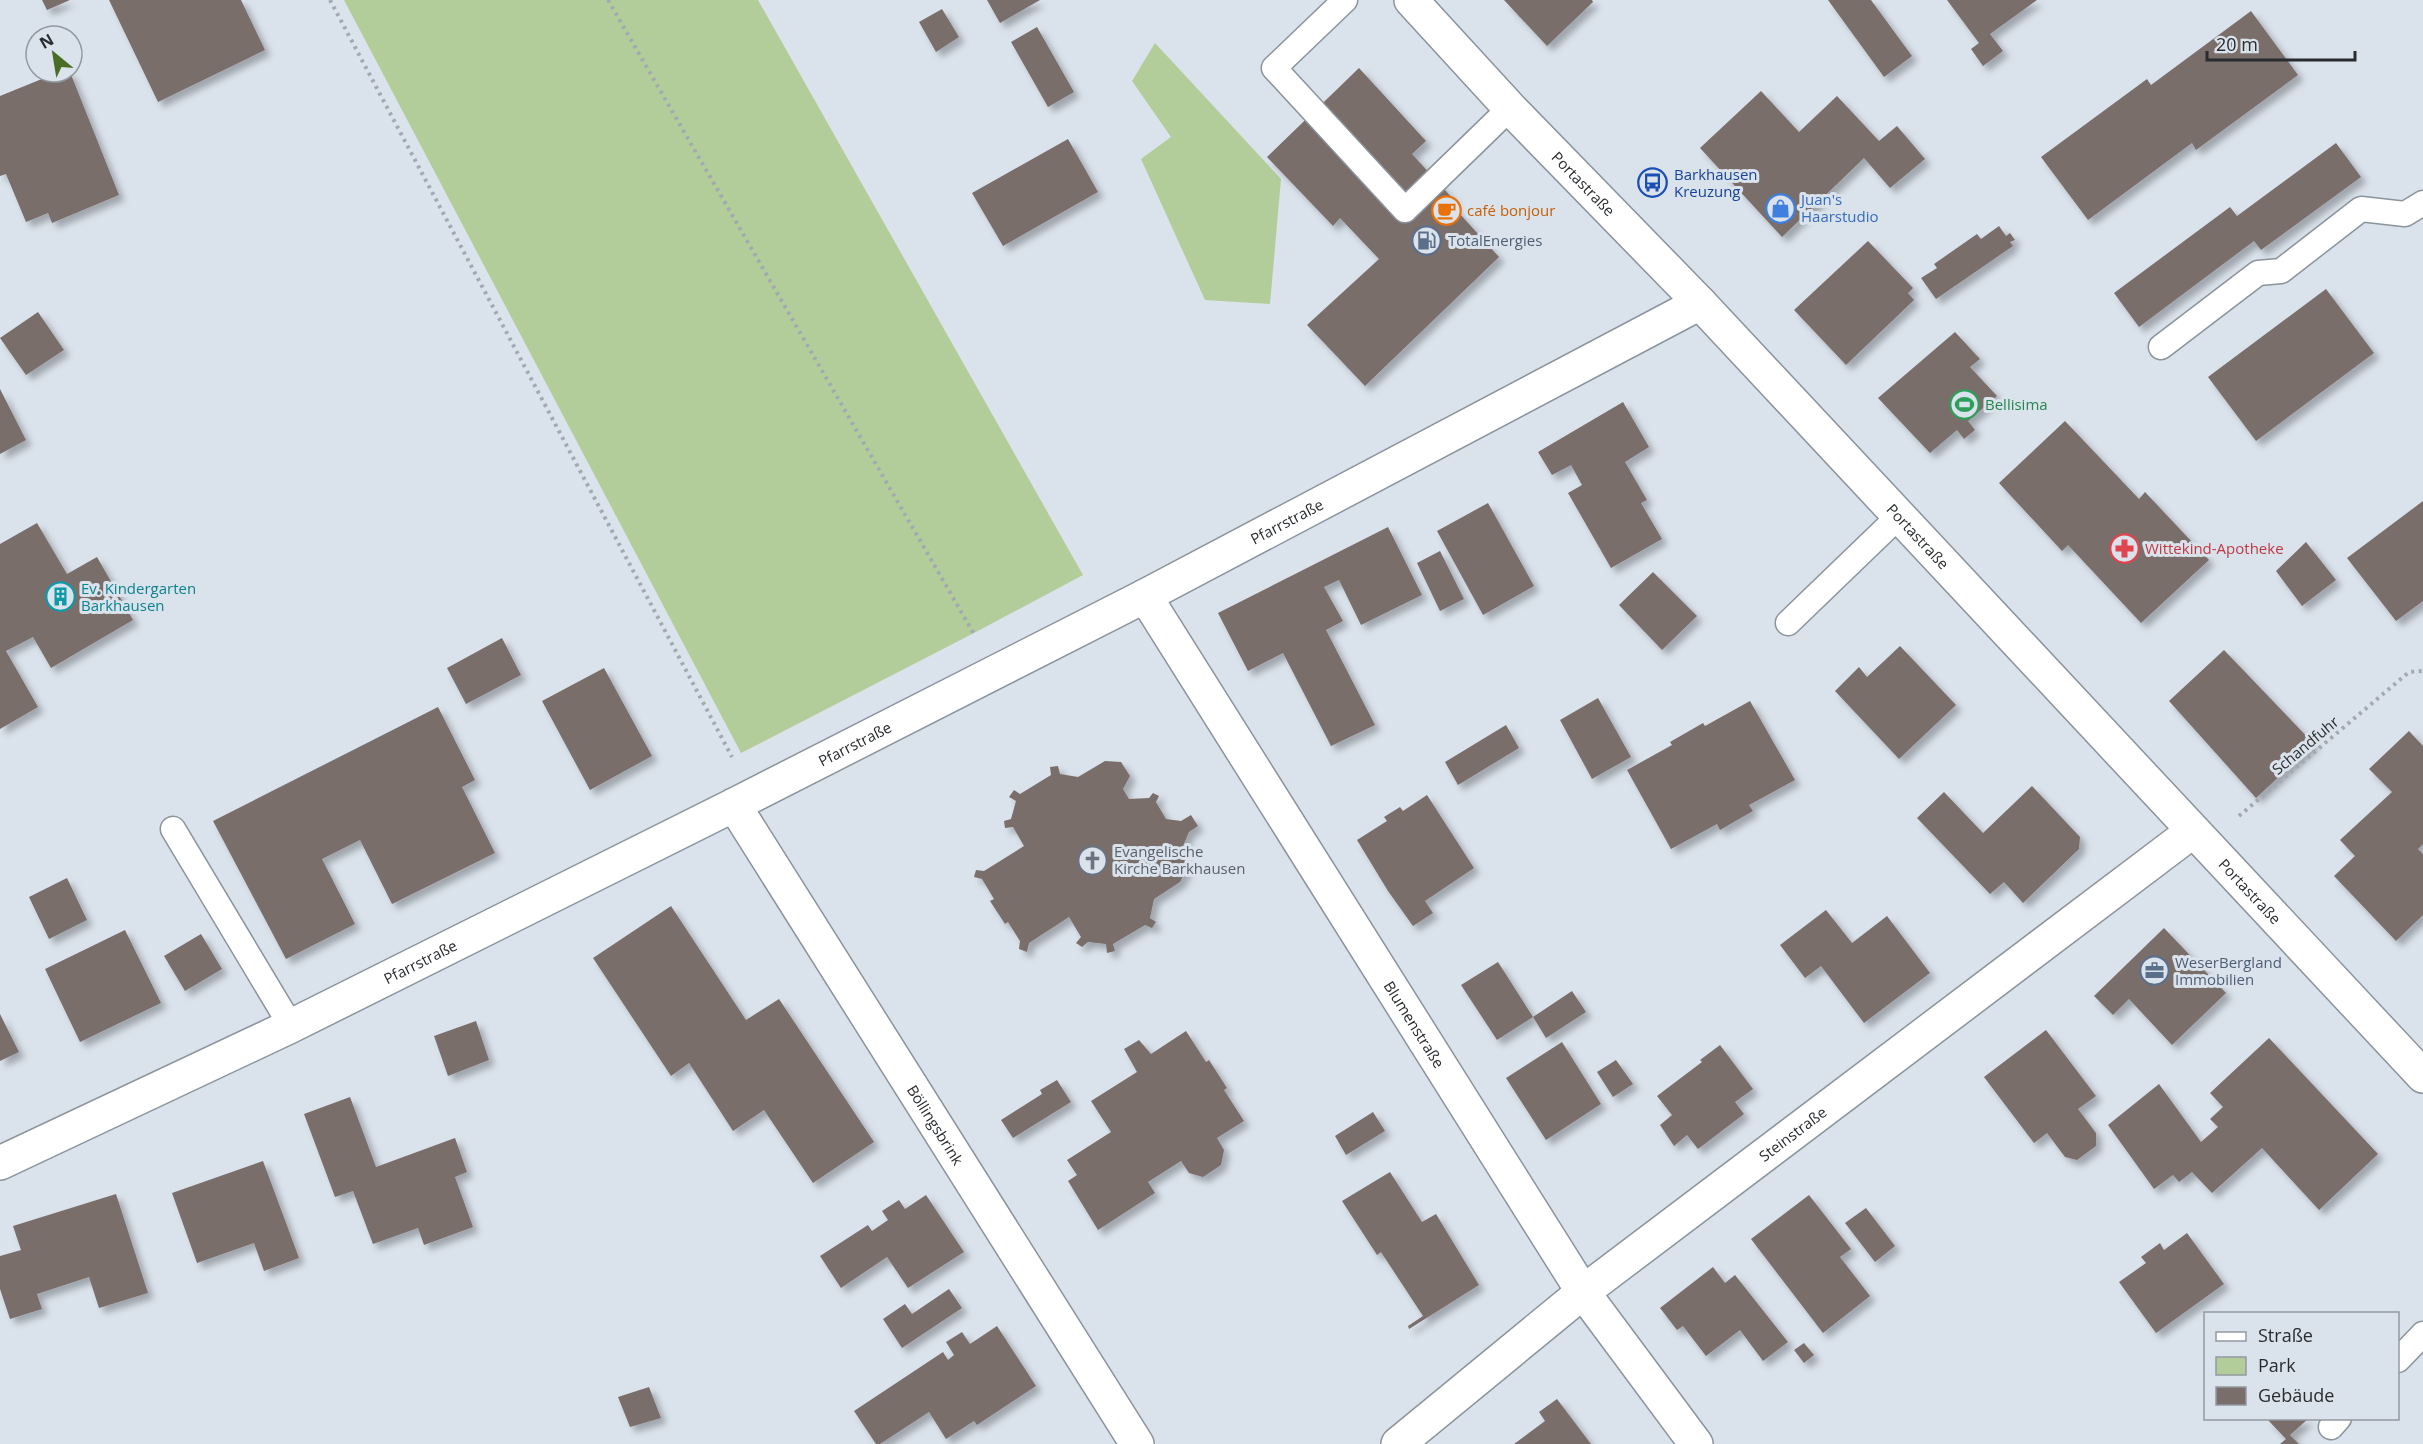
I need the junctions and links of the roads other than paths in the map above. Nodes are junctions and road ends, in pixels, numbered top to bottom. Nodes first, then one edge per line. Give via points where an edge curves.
1 (1345, 0) edge
2 (1411, 0) edge
3 (1510, 108) junction
4 (2423, 203) edge
5 (1700, 303) junction
6 (2161, 347) dead end
7 (1899, 516) junction
8 (1145, 596) junction
9 (1788, 623) dead end
10 (743, 800) junction
11 (173, 829) dead end
12 (2199, 838) junction
13 (291, 1026) junction
14 (2423, 1076) edge
15 (0, 1163) edge
16 (1583, 1292) junction
17 (2423, 1334) edge
18 (2399, 1358) edge
19 (1137, 1444) edge
20 (1398, 1444) edge
21 (1696, 1444) edge

1 - 3 lane via 1274,68 1405,210
2 - 3 street, Portastraße
3 - 5 street, Portastraße
4 - 6 lane via 2405,214 2361,209 2281,271 2258,273
5 - 7 street, Portastraße
5 - 8 street, Pfarrstraße
7 - 9 lane
7 - 12 street, Portastraße
8 - 10 street, Pfarrstraße
8 - 16 street, Blumenstraße
10 - 13 street, Pfarrstraße
10 - 19 street, Böllingsbrink
11 - 13 lane
12 - 14 street, Portastraße
12 - 16 street, Steinstraße
13 - 15 street, Pfarrstraße
16 - 20 street, Steinstraße
16 - 21 street, Blumenstraße
17 - 18 lane

